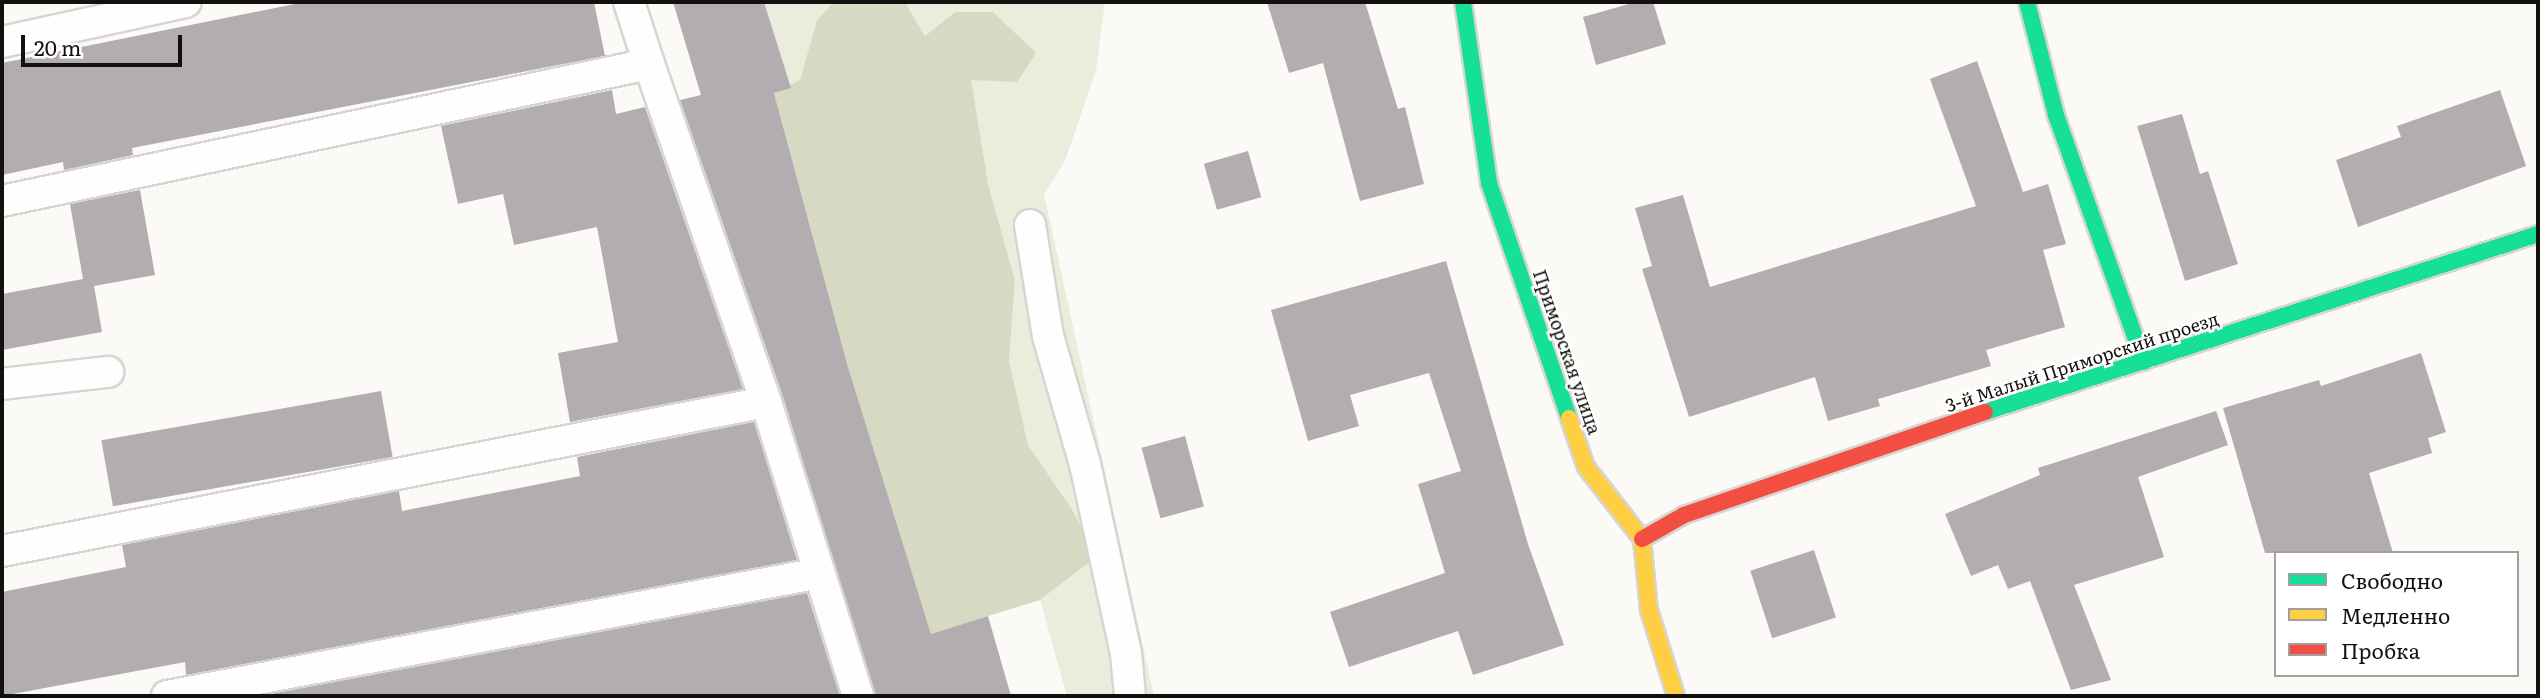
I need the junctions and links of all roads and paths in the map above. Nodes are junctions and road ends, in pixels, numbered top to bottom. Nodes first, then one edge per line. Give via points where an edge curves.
1 (186, 2) edge
2 (629, 2) edge
3 (1463, 2) edge
4 (2027, 2) edge
5 (2, 42) edge
6 (649, 64) junction
7 (2, 201) edge
8 (1030, 225) dead end
9 (2538, 234) edge
10 (2144, 362) junction
11 (108, 372) dead end
12 (2, 384) edge
13 (766, 402) junction
14 (1642, 539) junction
15 (2, 551) edge
16 (820, 573) junction
17 (167, 696) edge
18 (858, 696) edge
19 (1130, 696) edge
20 (1676, 696) edge

1 - 5 lane
2 - 6 lane
3 - 14 street, Приморская улица via 1489,183 1586,467
4 - 10 street via 2056,115
6 - 7 lane
6 - 13 lane
8 - 19 lane via 1048,336 1085,464 1126,653
9 - 10 street, 3-й Малый Приморский проезд
10 - 14 street, 3-й Малый Приморский проезд via 2096,374 1684,515
11 - 12 lane
13 - 15 lane
13 - 16 lane
14 - 20 street via 1649,610
16 - 17 lane
16 - 18 lane

